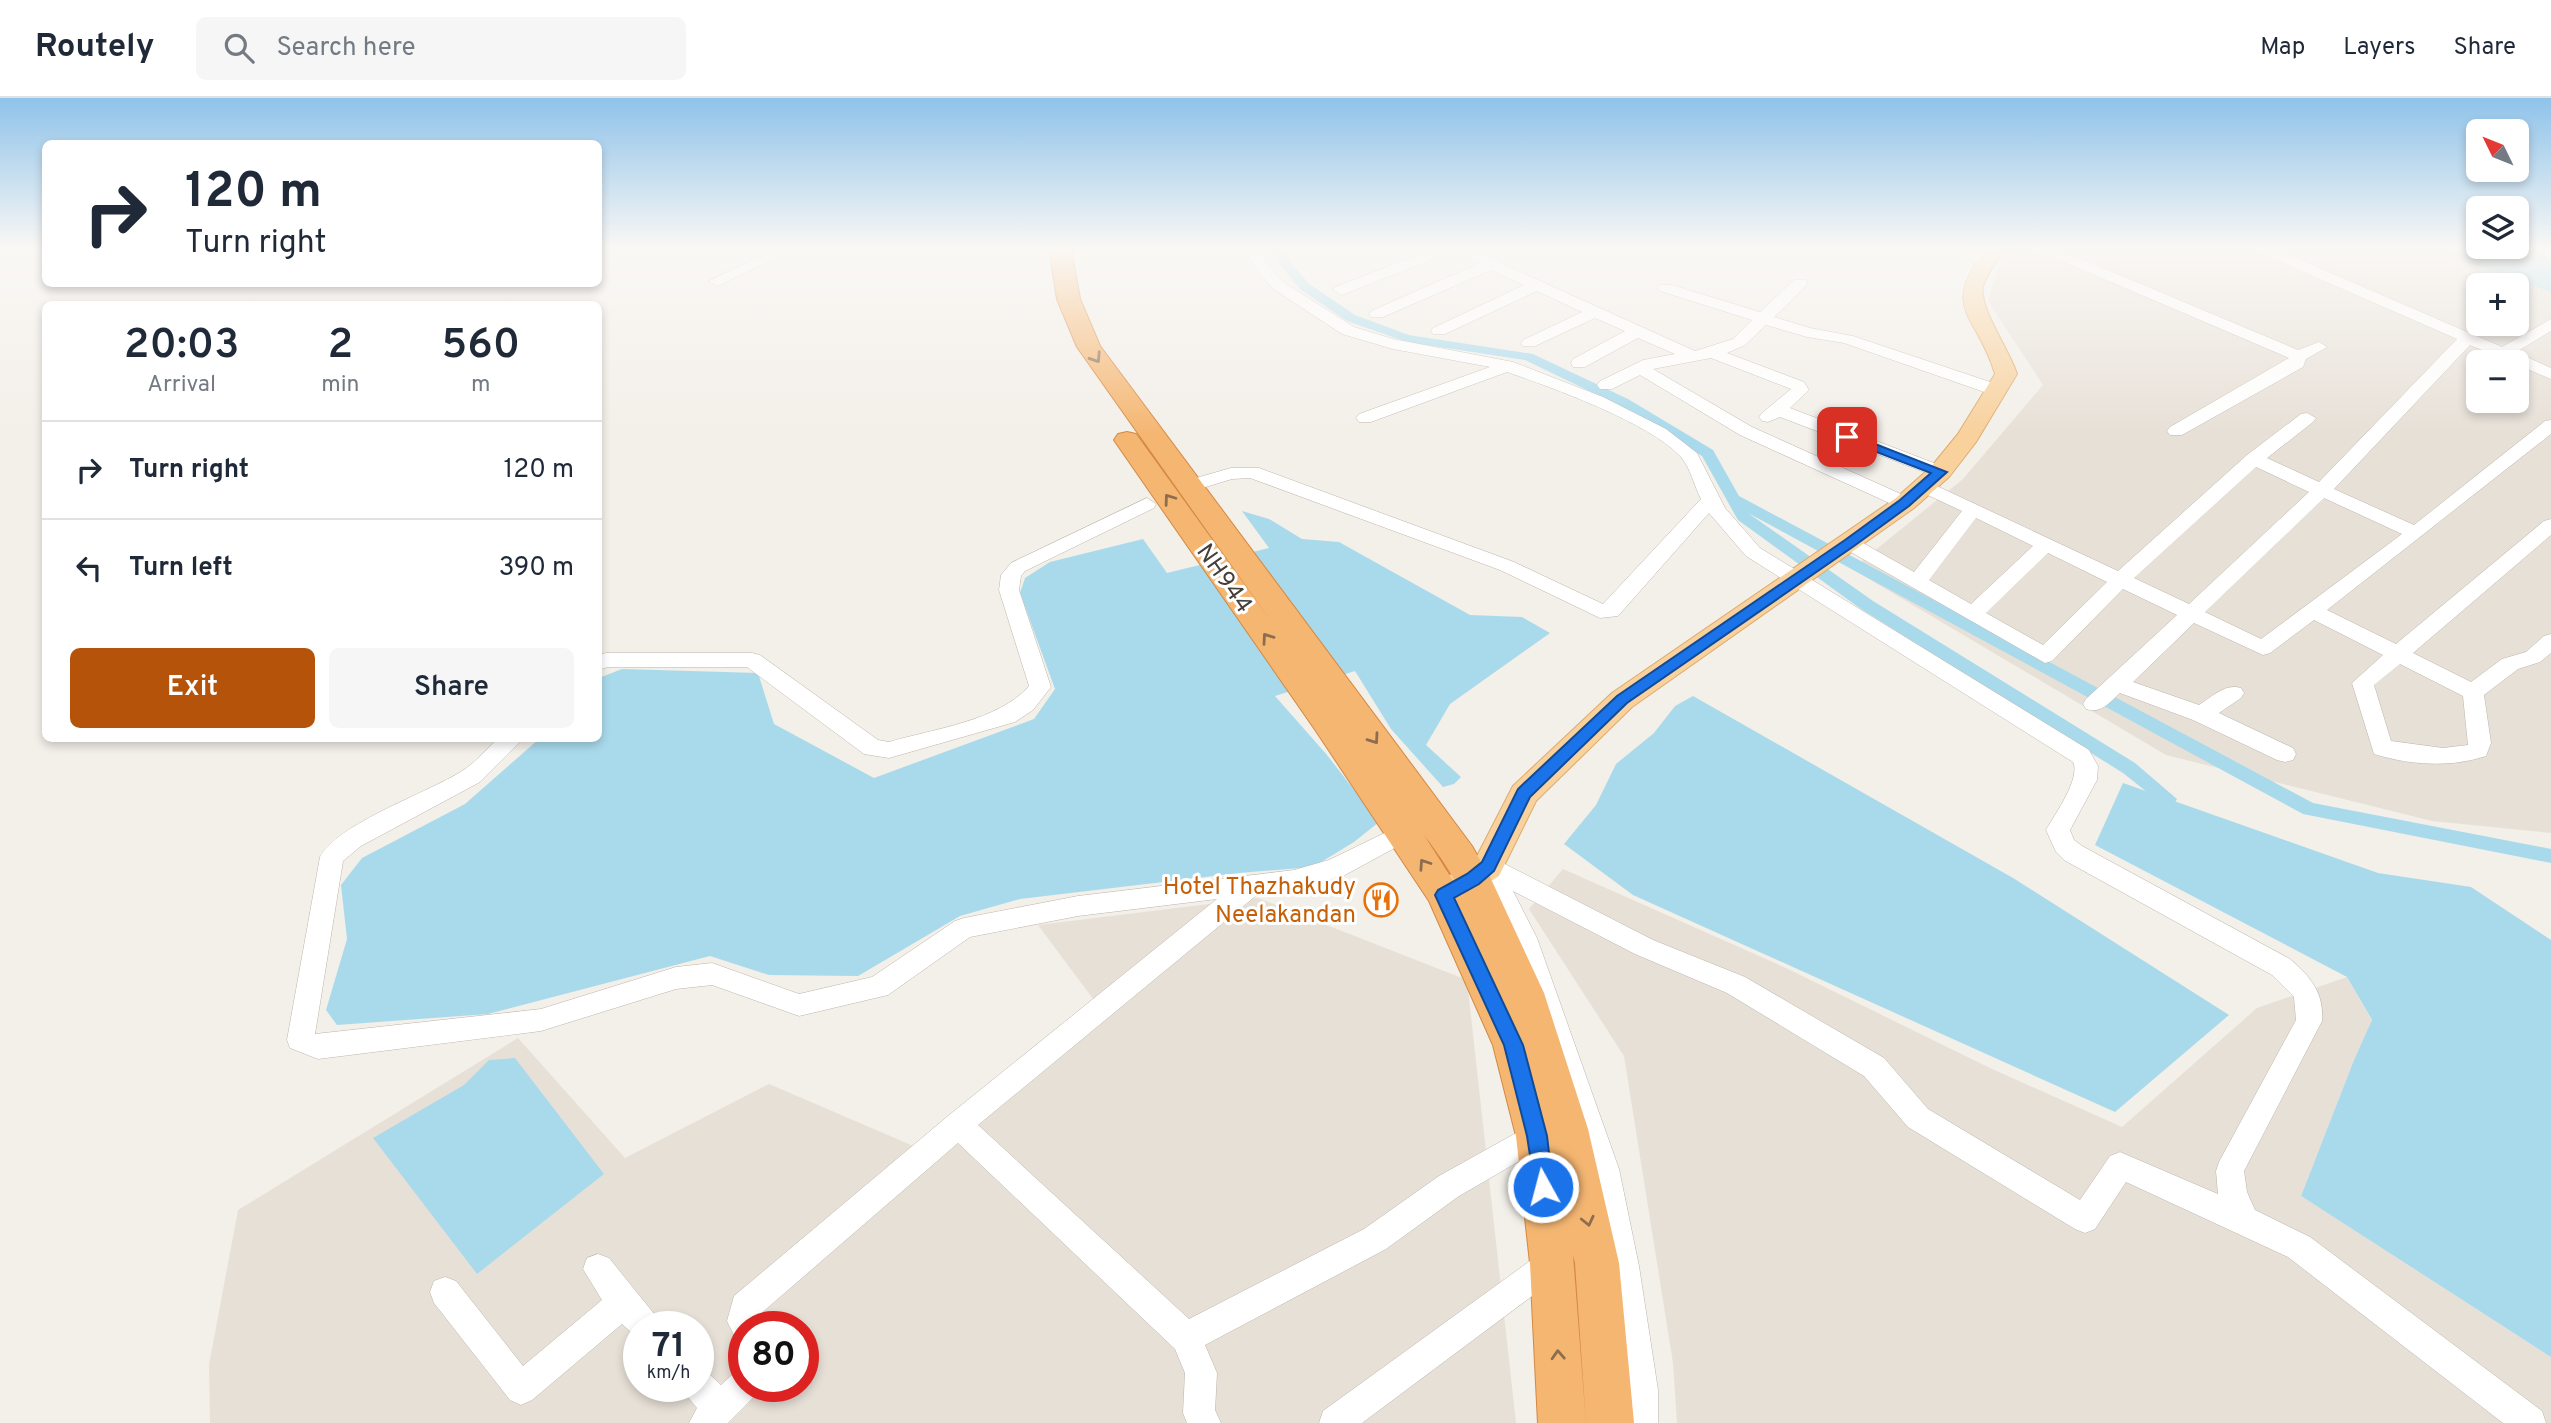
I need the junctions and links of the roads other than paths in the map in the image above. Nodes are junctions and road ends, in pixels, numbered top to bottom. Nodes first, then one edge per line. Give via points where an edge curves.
1 (1050, 310) edge
2 (1073, 310) edge
3 (1315, 310) edge
4 (1386, 310) edge
5 (1485, 310) edge
6 (1735, 310) edge
7 (1773, 310) edge
8 (1975, 310) edge
9 (2189, 310) edge
10 (2401, 310) edge
11 (1597, 311) joint
12 (1377, 314) dead end
13 (1764, 319) junction
14 (2551, 324) edge
15 (1640, 330) junction
16 (1440, 331) dead end
17 (2467, 339) junction
18 (1530, 343) dead end
19 (2319, 347) dead end
20 (2495, 350) edge
21 (2508, 350) edge
22 (1712, 354) junction
23 (2298, 356) junction
24 (1694, 357) junction
25 (1579, 363) dead end
26 (2529, 364) edge
27 (1507, 366) junction
28 (1640, 368) junction
29 (2551, 374) edge
30 (1606, 385) dead end
31 (1996, 390) junction
32 (1778, 410) junction
33 (1365, 418) dead end
34 (2307, 418) dead end
35 (2551, 425) edge
36 (1746, 431) junction
37 (2176, 431) dead end
38 (2253, 459) junction
39 (1932, 479) junction
40 (1189, 486) junction
41 (2322, 490) junction
42 (1710, 500) junction
43 (1905, 503) junction
44 (1147, 504) dead end
45 (1973, 510) junction
46 (2551, 525) edge
47 (2416, 533) junction
48 (2047, 543) junction
49 (1845, 546) junction
50 (1221, 550) junction
51 (1800, 578) junction
52 (2121, 579) junction
53 (1917, 582) junction
54 (2315, 612) junction
55 (1973, 614) junction
56 (2193, 614) junction
57 (2551, 641) edge
58 (2396, 654) junction
59 (602, 662) edge
60 (2117, 684) junction
61 (1320, 689) junction
62 (2473, 692) junction
63 (2233, 693) dead end
64 (2094, 704) dead end
65 (2201, 714) junction
66 (509, 742) edge
67 (2285, 754) dead end
68 (1403, 833) junction
69 (1468, 880) junction
70 (1252, 885) junction
71 (958, 1125) junction
72 (1537, 1136) junction
73 (2245, 1220) junction
74 (1552, 1263) junction
75 (598, 1269) dead end
76 (445, 1292) dead end
77 (623, 1303) junction
78 (630, 1311) edge
79 (744, 1311) edge
80 (1186, 1338) junction
81 (728, 1401) edge
82 (713, 1416) edge
83 (1198, 1420) edge
84 (1335, 1423) edge
85 (1562, 1423) edge
86 (1611, 1423) edge
87 (1642, 1423) edge
88 (2530, 1423) edge

50 -> 1 highway, NH944 / NH944 via 1068,354
2 -> 40 highway, NH944 / NH944 via 1105,371
3 - 27 street via 1378,340
4 - 12 street
5 - 16 street
6 - 13 street
7 - 13 street
8 - 31 main road via 2002,354 2006,374
9 - 23 street
10 - 17 street
11 - 15 street
11 - 18 street
13 - 22 street via 1739,342
13 - 31 street via 1847,339
14 - 21 street
15 - 24 street
15 - 25 street
17 - 20 street
17 - 41 street
19 - 23 street
22 - 24 street
22 - 32 street via 1798,386 1800,390
23 - 37 street via 2297,363
24 - 28 street
26 - 29 street
27 - 33 street
27 - 42 street via 1638,421 1682,447 1699,470
28 - 30 street
28 - 36 street
31 - 39 main road via 1968,437
32 - 36 street
32 - 39 street
34 - 38 street
35 - 47 street
36 - 43 street
38 - 41 street
38 - 52 street
39 - 43 main road
39 - 45 street
40 - 42 street via 1252,472 1507,566 1600,611 1611,611
40 - 50 highway, NH944 / NH944
41 - 47 street
41 - 56 street
42 - 51 street via 1752,552
43 - 49 main road
44 - 59 street via 1018,567 1012,575 1009,590 1040,687 1025,705 1007,716 889,750 872,748 752,660
45 - 48 street
45 - 53 street
46 - 58 street
47 - 54 street
48 - 52 street
48 - 55 street
49 - 51 main road
49 - 53 street
50 - 61 highway, NH944 / NH944
51 - 69 main road via 1622,700 1524,794
51 - 73 street via 2081,756 2087,766 2084,780 2058,830 2073,853 2250,948 2300,984 2311,1003 2309,1021 2230,1171 2233,1199
52 - 55 street via 2045,656
52 - 56 street
53 - 55 street
54 - 56 street via 2263,648
54 - 58 street
56 - 60 street
57 - 62 street via 2533,657 2510,663
58 - 62 street
58 - 62 street via 2363,683 2382,748 2448,756 2478,750
60 - 64 street
60 - 65 street
61 - 68 highway, NH944 / NH944
61 -> 69 highway, NH944 / NH944 via 1460,856
63 - 65 street
65 - 67 street
66 - 70 street via 472,776 353,839 332,857 300,1040 318,1047 541,1020 676,978 712,974 799,1005 879,987 964,928 1078,906
69 -> 68 highway, NH944 / NH944
68 - 70 street via 1336,868
69 - 72 highway, NH944
69 - 73 street via 1736,985 1874,1067 1918,1118 2085,1219 2120,1165
69 -> 86 highway, NH944 via 1525,993 1567,1129 1597,1263
69 - 87 street via 1524,938 1605,1169 1624,1266
70 - 71 street
71 - 79 street
71 - 80 street
72 - 74 highway, NH944
72 - 80 street via 1449,1186 1375,1238
73 - 88 street via 2299,1247
74 - 84 street
85 -> 74 highway, NH944
75 - 77 street
76 - 77 street via 521,1389
77 - 78 street
80 - 83 street via 1201,1373
81 - 82 street

